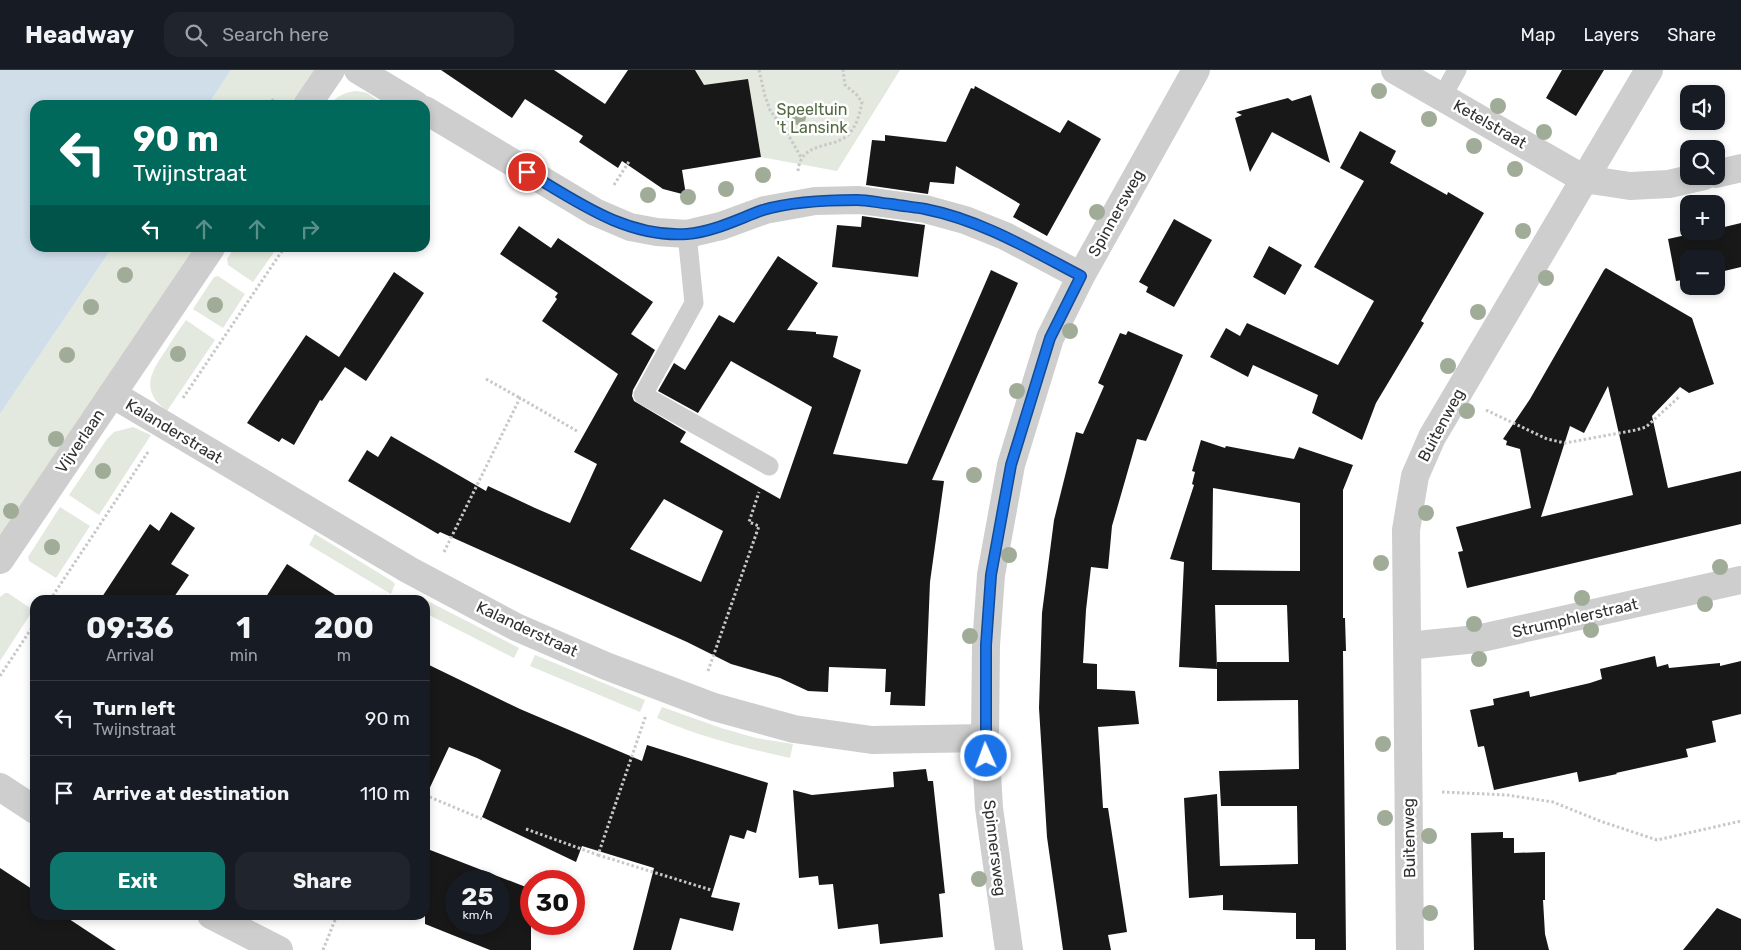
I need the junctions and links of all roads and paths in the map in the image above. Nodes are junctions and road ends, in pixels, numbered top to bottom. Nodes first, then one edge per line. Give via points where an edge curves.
1 (331, 70) edge
2 (358, 70) edge
3 (759, 70) edge
4 (843, 70) edge
5 (1196, 70) edge
6 (1395, 70) edge
7 (1457, 70) edge
8 (1648, 70) edge
9 (1442, 97) junction
10 (310, 100) edge
11 (408, 100) edge
12 (430, 113) edge
13 (1741, 168) edge
14 (1725, 172) edge
15 (1584, 179) junction
16 (1680, 181) edge
17 (687, 234) junction
18 (208, 252) edge
19 (1081, 276) junction
20 (486, 379) dead end
21 (112, 394) junction
22 (1456, 395) junction
23 (1679, 397) dead end
24 (520, 398) junction
25 (577, 432) dead end
26 (769, 466) joint
27 (0, 560) edge
28 (1741, 580) edge
29 (430, 581) junction
30 (30, 631) edge
31 (1407, 646) junction
32 (0, 676) edge
33 (657, 685) junction
34 (697, 701) junction
35 (985, 738) junction
36 (0, 787) edge
37 (1409, 792) junction
38 (430, 797) edge
39 (30, 807) edge
40 (482, 819) dead end
41 (1741, 822) edge
42 (526, 829) dead end
43 (598, 855) junction
44 (711, 890) dead end
45 (221, 920) edge
46 (335, 920) edge
47 (279, 950) edge
48 (323, 950) edge
49 (1009, 950) edge
50 (1410, 950) edge

1 - 10 street
2 - 11 street
3 - 4 path via 770,110 802,158 811,150 839,140 855,124 862,102 845,85
5 - 19 street, Spinnersweg
6 - 9 street, Ketelstraat
7 - 9 lane
8 - 15 street, Buitenweg
9 - 15 street, Ketelstraat
12 - 17 street via 595,212 630,227
13 - 14 street
15 - 16 street via 1630,186
15 - 22 street, Buitenweg
17 - 19 street via 765,210 815,202 859,200 926,209 965,220 1006,236
17 - 26 lane via 694,303 643,395
18 - 21 street, Vijverlaan
19 - 35 street, Spinnersweg via 1050,338 1011,465 991,575
20 - 24 path
21 - 27 street, Vijverlaan
21 - 29 street, Kalanderstraat
22 - 23 path via 1548,440 1565,443 1646,427
22 - 31 street, Buitenweg via 1432,436 1416,476 1406,530
24 - 25 path
24 - 29 path
26 - 34 path via 748,522 759,526
28 - 31 street, Strumphlerstraat via 1477,640
29 - 33 street, Kalanderstraat via 516,627
30 - 32 path
31 - 37 street, Buitenweg
33 - 34 street, Kalanderstraat
33 - 43 path
34 - 35 street, Kalanderstraat via 794,729 872,740
35 - 49 street, Spinnersweg via 989,808
36 - 39 street
37 - 41 path via 1506,795 1553,802 1658,840
37 - 50 street, Buitenweg
38 - 40 path
42 - 43 path
43 - 44 path
45 - 47 street
46 - 48 path

